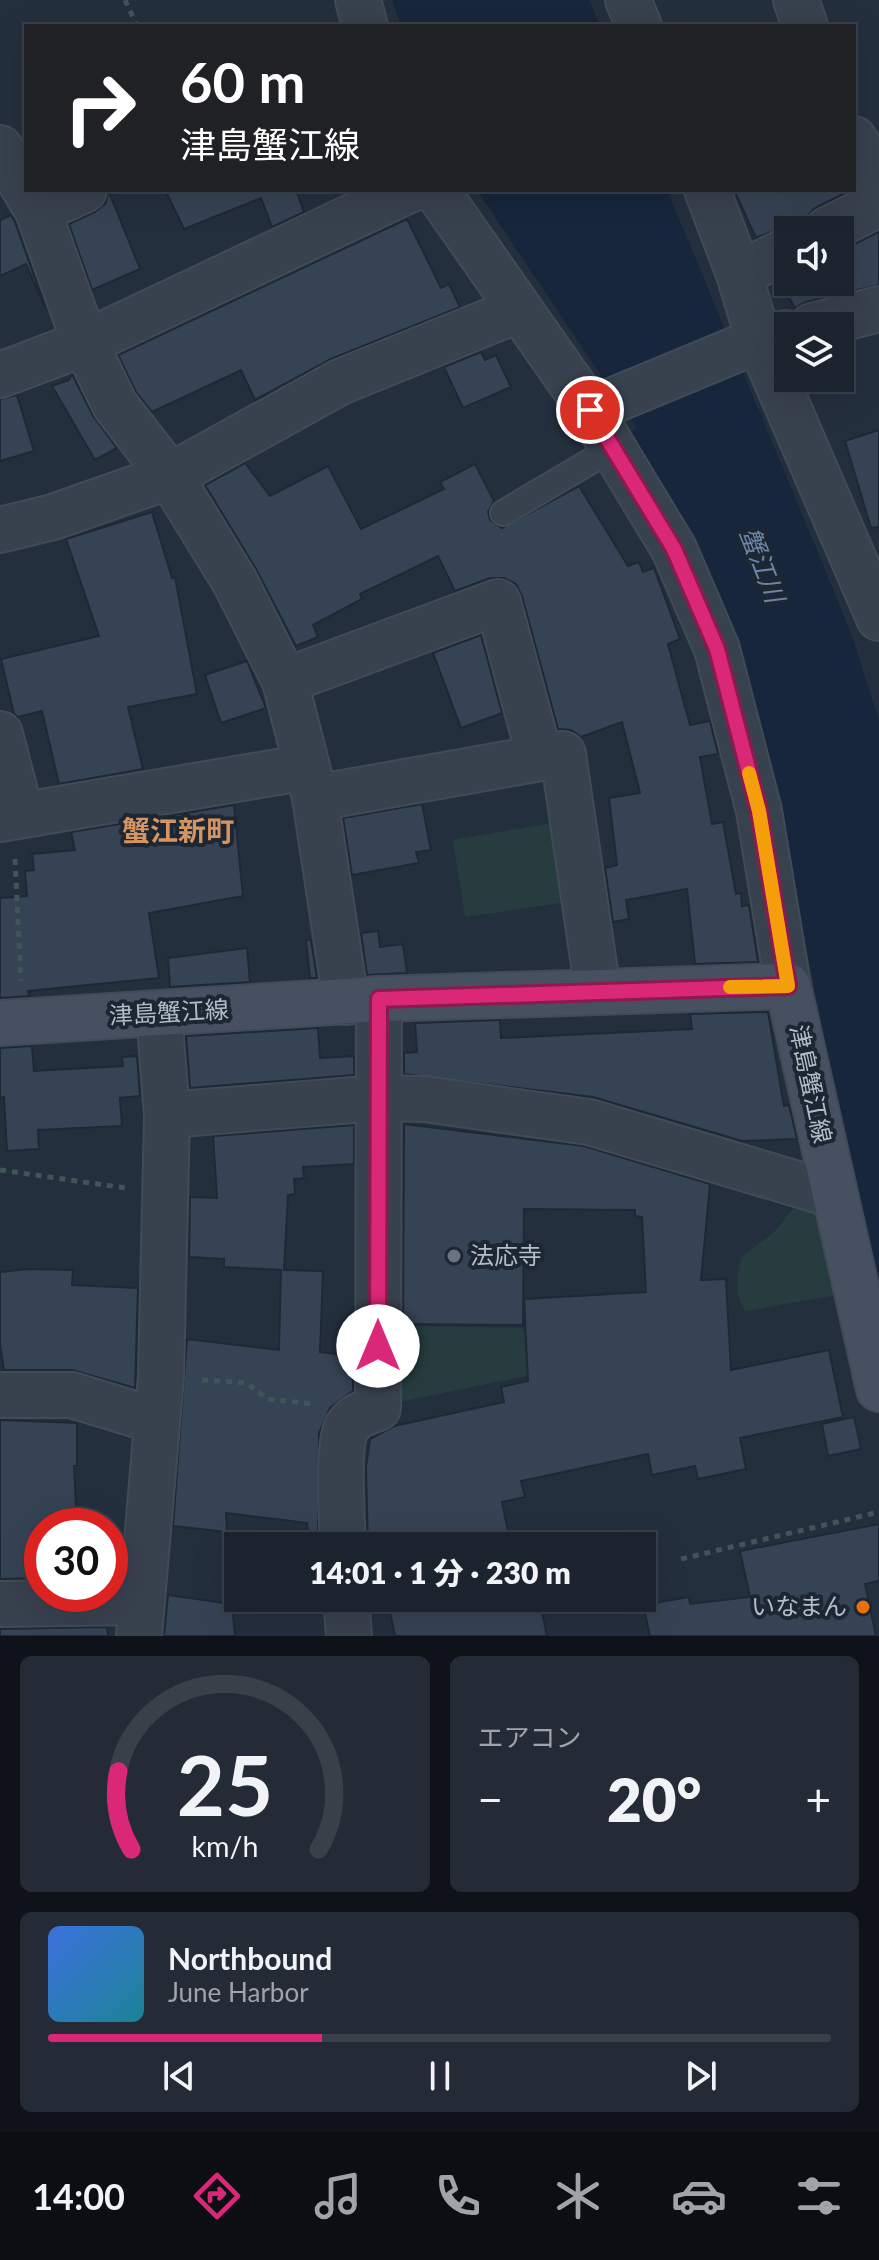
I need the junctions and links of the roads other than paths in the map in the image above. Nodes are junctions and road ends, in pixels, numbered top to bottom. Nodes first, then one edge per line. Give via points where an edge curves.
1 (358, 0) edge
2 (628, 0) edge
3 (796, 0) edge
4 (364, 24) edge
5 (638, 24) edge
6 (804, 24) edge
7 (856, 142) edge
8 (0, 148) edge
9 (879, 180) edge
10 (24, 188) edge
11 (27, 192) edge
12 (80, 192) edge
13 (405, 192) edge
14 (437, 192) edge
15 (708, 192) edge
16 (879, 204) edge
17 (38, 211) junction
18 (854, 216) edge
19 (774, 257) edge
20 (739, 274) junction
21 (879, 309) edge
22 (518, 310) junction
23 (854, 315) edge
24 (773, 336) edge
25 (85, 343) junction
26 (0, 375) edge
27 (597, 408) junction
28 (613, 448) junction
29 (170, 476) junction
30 (503, 513) dead end
31 (0, 530) edge
32 (877, 604) edge
33 (285, 681) junction
34 (0, 734) edge
35 (540, 758) junction
36 (311, 783) junction
37 (11, 817) edge
38 (788, 986) junction
39 (598, 992) junction
40 (363, 1001) junction
41 (159, 1014) junction
42 (12, 1022) edge
43 (379, 1098) junction
44 (167, 1115) junction
45 (834, 1195) junction
46 (879, 1389) edge
47 (0, 1395) edge
48 (157, 1421) junction
49 (342, 1532) edge
50 (0, 1604) edge
51 (347, 1612) edge
52 (139, 1619) edge
53 (349, 1636) edge

1 - 4 street
2 - 5 street
3 - 6 street
7 - 9 street
8 - 10 street
11 - 17 street
12 - 17 street
13 - 25 street
14 - 22 street
15 - 20 street
16 - 18 street
17 - 25 street
19 - 20 street
20 - 24 street
21 - 23 street
22 - 27 street
22 - 29 street via 340,382
24 - 27 street
24 - 32 street
25 - 26 street
25 - 29 street via 115,405
27 - 28 street
28 - 30 lane
28 - 38 street via 674,549 717,649 759,811
29 - 31 street
29 - 33 street via 235,582
33 - 35 street via 498,602
33 - 36 street
34 - 37 street
35 - 36 street
35 - 39 street via 563,754
36 - 37 street
36 - 40 street
38 - 39 main road, 津島蟹江線
38 - 45 main road, 津島蟹江線
39 - 40 main road, 津島蟹江線
40 - 41 main road, 津島蟹江線
40 - 43 street
41 - 42 main road, 津島蟹江線
41 - 44 street
43 - 44 street
43 - 45 street via 425,1099 589,1122
43 - 49 street via 378,1408 356,1416 345,1430
44 - 48 street
45 - 46 main road, 津島蟹江線
47 - 48 street via 72,1395
48 - 52 street
50 - 52 street
51 - 53 street

